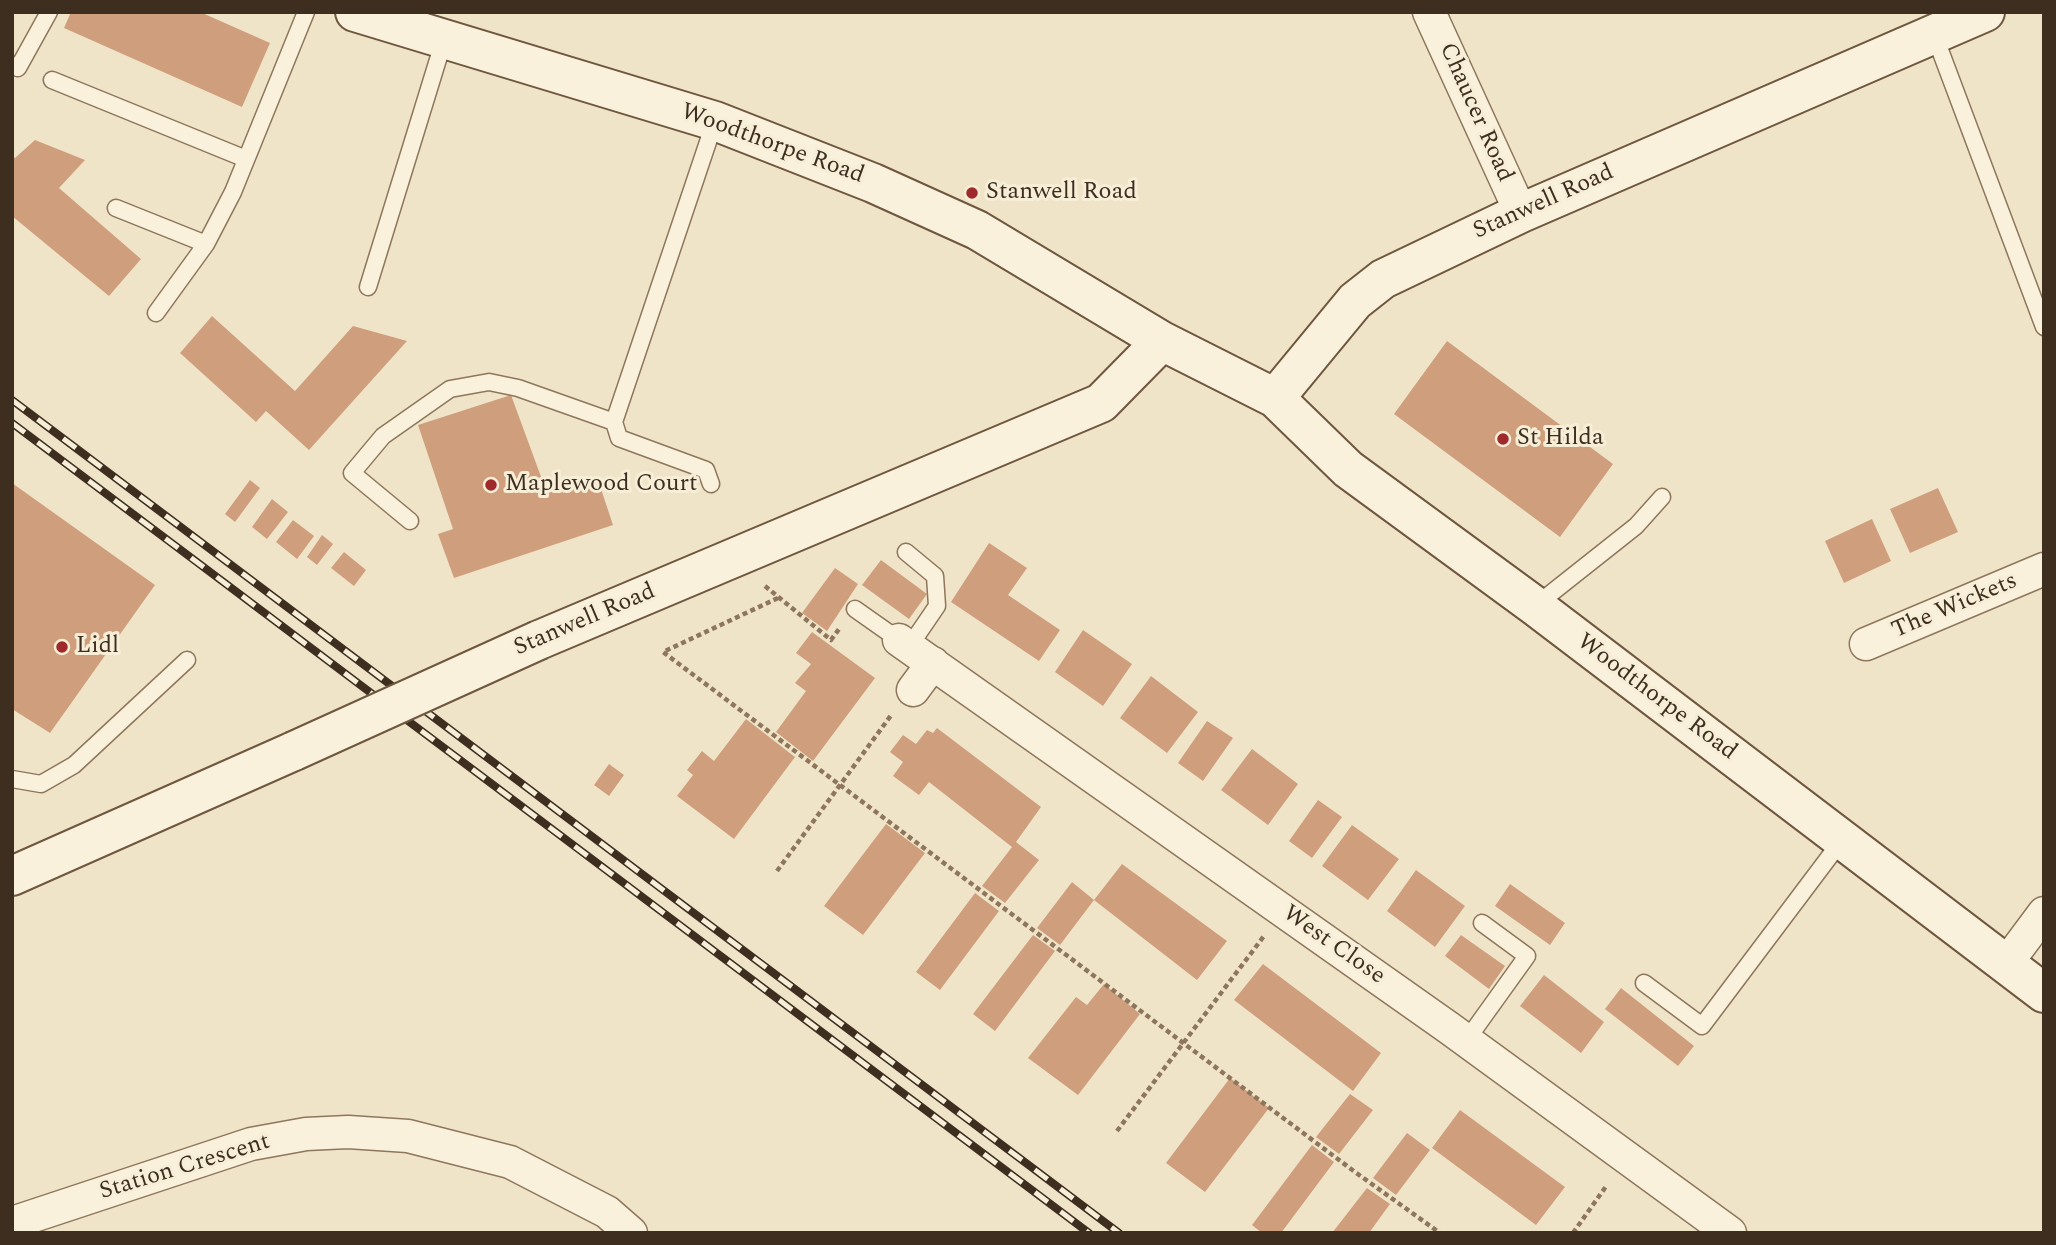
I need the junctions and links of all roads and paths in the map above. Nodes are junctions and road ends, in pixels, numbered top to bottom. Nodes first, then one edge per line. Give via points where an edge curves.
1 (49, 12) edge
2 (306, 12) edge
3 (355, 12) edge
4 (1429, 12) edge
5 (1984, 12) edge
6 (1935, 26) edge
7 (444, 40) junction
8 (12, 65) edge
9 (52, 80) dead end
10 (715, 121) junction
11 (246, 159) junction
12 (116, 208) dead end
13 (1521, 213) junction
14 (206, 244) junction
15 (368, 287) dead end
16 (156, 313) dead end
17 (2044, 327) edge
18 (1162, 341) junction
19 (1275, 398) junction
20 (614, 422) junction
21 (711, 484) dead end
22 (1662, 497) dead end
23 (410, 521) dead end
24 (906, 552) dead end
25 (2044, 569) edge
26 (1535, 606) junction
27 (855, 609) joint
28 (1866, 644) dead end
29 (913, 650) junction
30 (187, 660) dead end
31 (913, 690) joint
32 (12, 779) edge
33 (840, 786) junction
34 (1842, 840) junction
35 (776, 872) dead end
36 (12, 876) edge
37 (1283, 911) junction
38 (2044, 913) edge
39 (1482, 923) dead end
40 (2006, 964) junction
41 (1644, 983) dead end
42 (2044, 993) edge
43 (1466, 1041) junction
44 (1184, 1042) junction
45 (1117, 1131) dead end
46 (1626, 1158) junction
47 (12, 1223) edge
48 (631, 1233) edge
49 (1440, 1233) edge
50 (1573, 1233) edge
51 (1730, 1233) edge

1 - 8 lane via 18,68
2 - 11 lane
3 - 7 street, Woodthorpe Road
4 - 13 street, Chaucer Road
5 - 6 street, Stanwell Road
6 - 13 street, Stanwell Road
6 - 17 lane
7 - 10 street, Woodthorpe Road
7 - 15 lane
9 - 11 lane
10 - 18 street, Woodthorpe Road via 977,230
10 - 20 lane
11 - 14 lane
12 - 14 lane
13 - 19 street, Stanwell Road via 1383,279 1355,300
14 - 16 lane
18 - 19 street
18 - 36 street, Stanwell Road, bridge via 1101,403 539,640
19 - 26 street, Woodthorpe Road via 1348,469
20 - 21 lane via 619,438 706,470
20 - 23 lane via 518,388 489,382 450,388 383,436 352,473
22 - 26 lane via 1636,526
24 - 29 lane via 935,576 937,606
25 - 28 street, The Wickets
26 - 34 street, Woodthorpe Road
27 - 29 lane
27 - 33 path via 831,640 776,597 663,652
29 - 31 street
29 - 37 street, West Close
30 - 32 lane via 74,765 41,784
31 - 33 path
33 - 35 path
33 - 44 path
34 - 40 street, Woodthorpe Road
34 - 41 lane via 1702,1026
37 - 43 street, West Close
37 - 44 path
38 - 40 street
39 - 43 lane via 1527,956
40 - 42 street, Woodthorpe Road
43 - 46 street, West Close
44 - 45 path
44 - 49 path
46 - 50 path
46 - 51 street, West Close
47 - 48 street, Station Crescent via 251,1144 348,1132 408,1136 510,1162 607,1212

